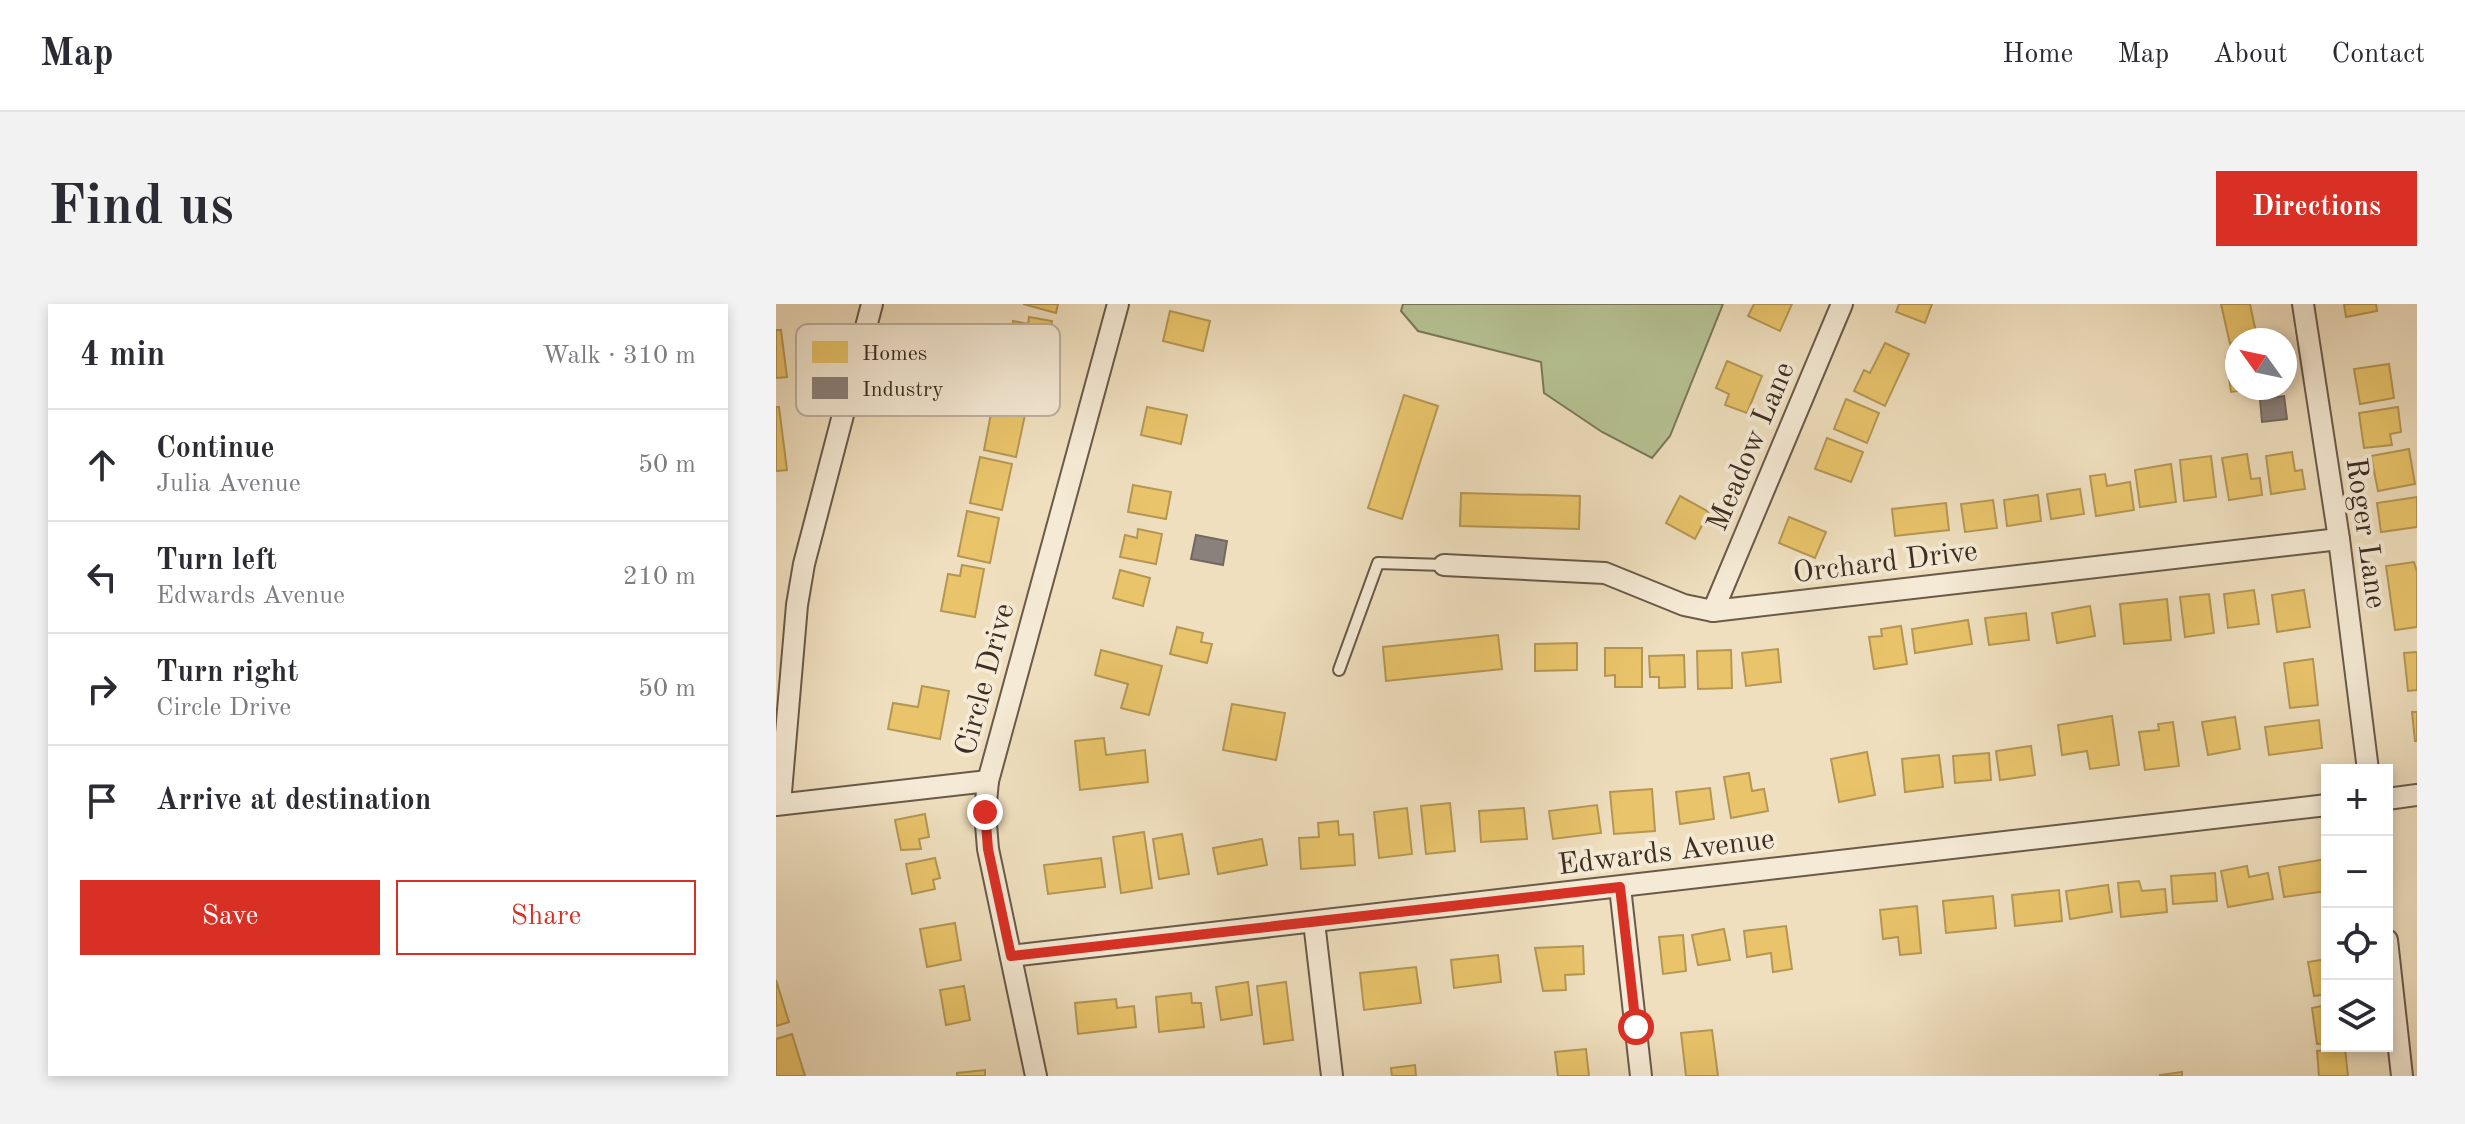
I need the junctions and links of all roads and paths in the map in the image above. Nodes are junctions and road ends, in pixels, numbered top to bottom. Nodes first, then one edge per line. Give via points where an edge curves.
1 (872, 304) edge
2 (1118, 304) edge
3 (1842, 304) edge
4 (2303, 304) edge
5 (867, 324) edge
6 (843, 416) edge
7 (2339, 539) junction
8 (1444, 565) joint
9 (1713, 611) junction
10 (1339, 670) dead end
11 (2367, 764) edge
12 (988, 781) junction
13 (2417, 795) edge
14 (2393, 798) edge
15 (778, 804) edge
16 (2321, 806) edge
17 (1620, 887) junction
18 (1314, 922) junction
19 (1011, 956) junction
20 (2391, 980) edge
21 (1036, 1076) edge
22 (1332, 1076) edge
23 (1641, 1076) edge
24 (2402, 1076) edge

1 - 5 street
2 - 12 street, Circle Drive
3 - 9 street, Meadow Lane
4 - 7 street, Roger Lane
6 - 15 street via 797,605
7 - 9 street, Orchard Drive
7 - 11 street, Roger Lane
8 - 9 street, Orchard Drive via 1605,573
8 - 10 lane via 1378,563
12 - 15 street
12 - 19 street, Circle Drive via 988,849
13 - 14 street
16 - 17 street, Edwards Avenue
17 - 18 street, Edwards Avenue
17 - 23 street
18 - 19 street, Edwards Avenue
18 - 22 street
19 - 21 street, Circle Drive
20 - 24 street

